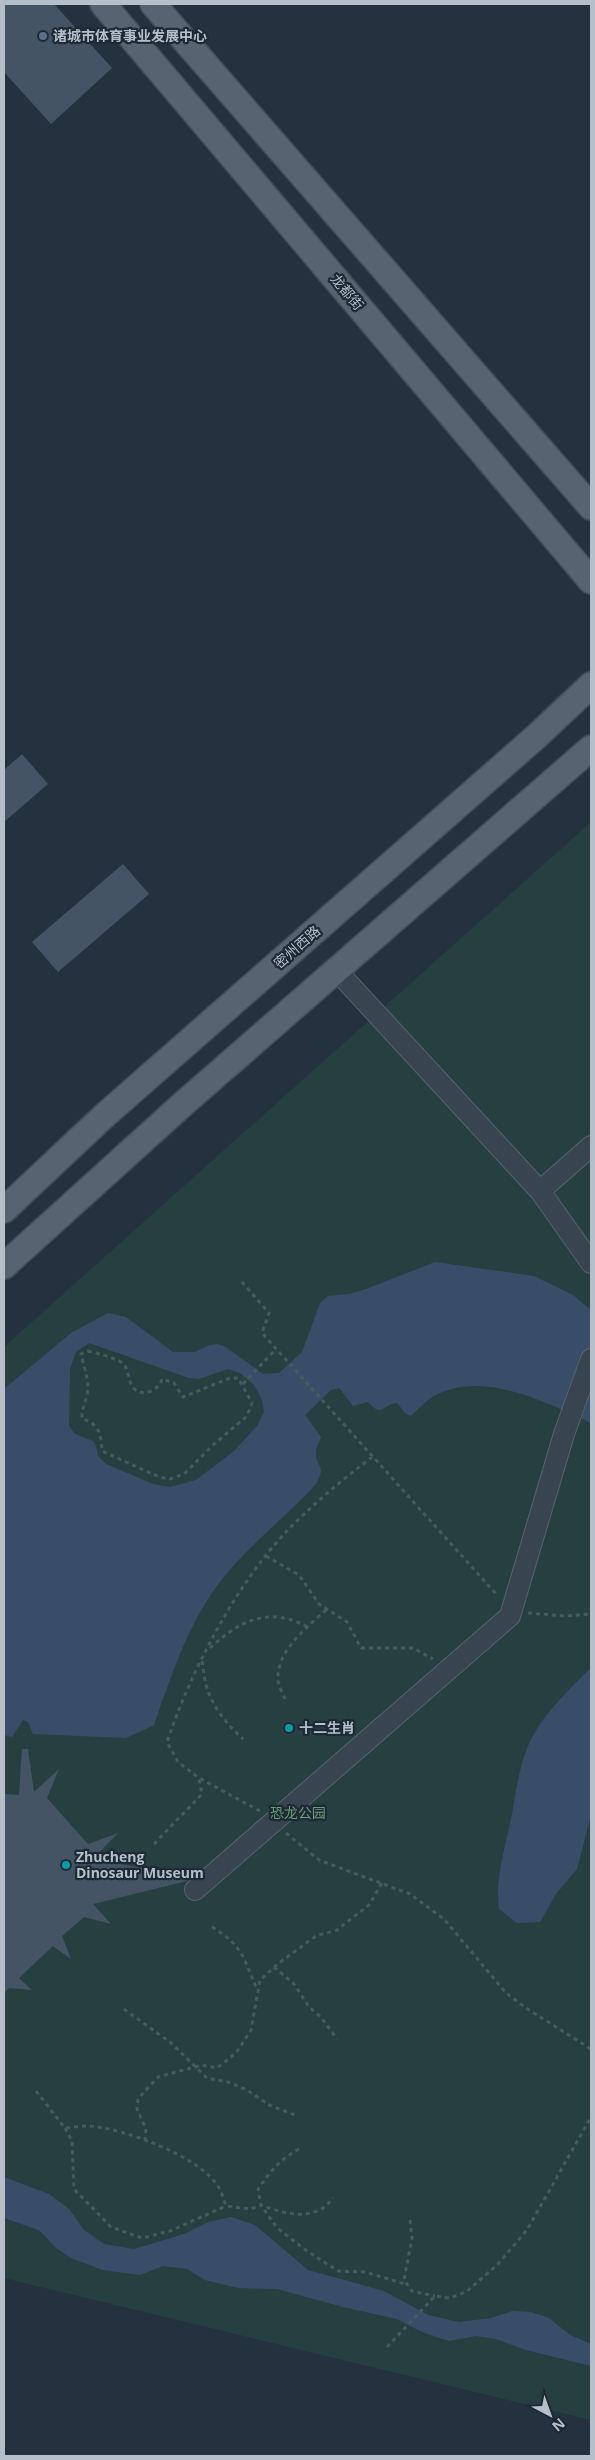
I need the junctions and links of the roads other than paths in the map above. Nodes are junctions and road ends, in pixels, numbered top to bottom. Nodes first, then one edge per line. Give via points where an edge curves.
1 (103, 4) edge
2 (153, 4) edge
3 (591, 507) edge
4 (591, 581) edge
5 (591, 685) edge
6 (591, 748) edge
7 (337, 970) junction
8 (591, 1146) edge
9 (540, 1191) junction
10 (4, 1210) edge
11 (591, 1263) edge
12 (4, 1266) edge
13 (591, 1359) edge
14 (195, 1890) dead end

1 - 4 main road, 龙都街
2 - 3 main road
5 - 10 main road, 密州西路 via 104,1116
6 - 7 main road
7 - 9 street
7 - 12 main road
8 - 9 street
9 - 11 street
13 - 14 street via 564,1434 510,1616

